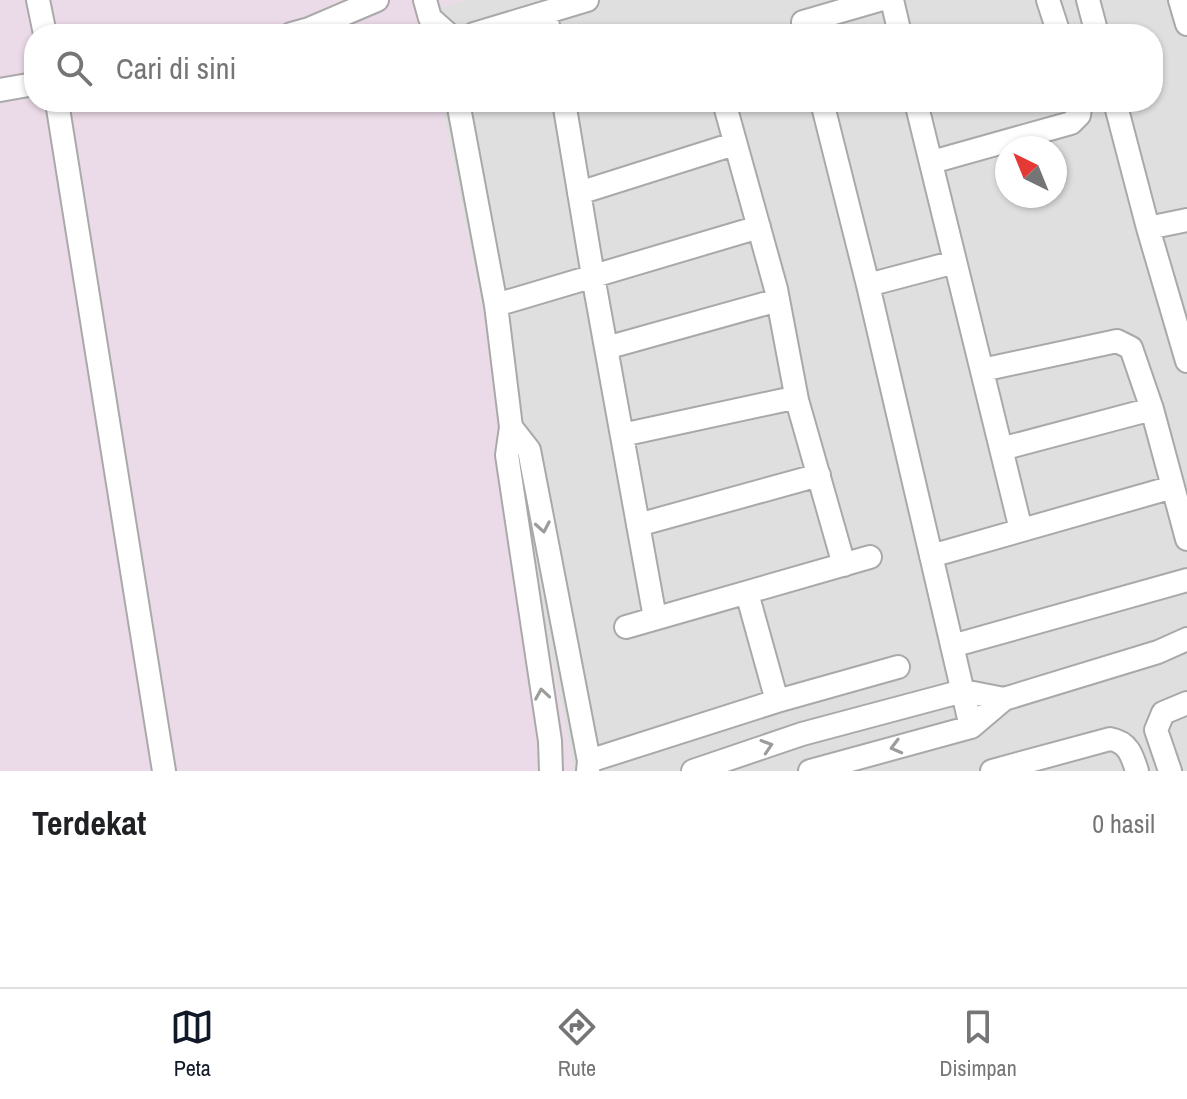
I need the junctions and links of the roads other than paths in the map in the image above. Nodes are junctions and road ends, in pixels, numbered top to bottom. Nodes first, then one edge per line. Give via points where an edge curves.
1 (38, 0) edge
2 (425, 0) edge
3 (587, 0) edge
4 (879, 0) edge
5 (892, 0) edge
6 (1048, 0) edge
7 (1088, 0) edge
8 (1180, 0) edge
9 (371, 1) edge
10 (802, 19) edge
11 (43, 24) edge
12 (320, 24) edge
13 (437, 24) edge
14 (547, 24) edge
15 (898, 24) edge
16 (1056, 24) edge
17 (1094, 24) edge
18 (1187, 24) edge
19 (24, 86) edge
20 (0, 90) edge
21 (59, 112) edge
22 (460, 112) edge
23 (570, 112) edge
24 (726, 112) edge
25 (825, 112) edge
26 (919, 112) edge
27 (1079, 112) edge
28 (1118, 112) edge
29 (734, 144) junction
30 (932, 162) junction
31 (579, 193) junction
32 (1187, 220) edge
33 (759, 227) junction
34 (1148, 228) junction
35 (955, 262) junction
36 (593, 276) junction
37 (868, 285) junction
38 (778, 300) junction
39 (496, 305) junction
40 (606, 348) junction
41 (1187, 361) edge
42 (982, 370) junction
43 (797, 400) junction
44 (1152, 409) junction
45 (511, 427) junction
46 (622, 435) junction
47 (1001, 449) junction
48 (819, 475) junction
49 (1173, 487) junction
50 (638, 525) junction
51 (1021, 530) junction
52 (1187, 539) edge
53 (931, 556) junction
54 (870, 557) dead end
55 (844, 565) junction
56 (1187, 580) edge
57 (747, 593) junction
58 (557, 602) junction
59 (528, 604) junction
60 (655, 618) junction
61 (626, 627) dead end
62 (1187, 639) edge
63 (952, 646) junction
64 (898, 667) dead end
65 (963, 691) junction
66 (1004, 699) junction
67 (777, 701) junction
68 (1187, 703) edge
69 (971, 727) junction
70 (802, 734) junction
71 (589, 766) edge
72 (164, 771) edge
73 (551, 771) edge
74 (693, 771) edge
75 (812, 771) edge
76 (992, 771) edge
77 (1137, 771) edge
78 (1170, 771) edge

1 - 11 street
2 - 13 street
3 - 14 street
4 - 10 street
5 - 15 street
6 - 16 street
7 - 17 street
8 - 18 street
9 - 12 street
19 - 20 street
21 - 72 street
22 - 39 street
23 - 31 street
24 - 29 street
25 - 37 street
26 - 30 street
27 - 30 street via 1071,123
28 - 34 street
29 - 31 street
29 - 33 street
30 - 35 street
31 - 36 street
32 - 34 street
33 - 36 street
33 - 38 street
34 - 41 street
35 - 37 street
35 - 42 street
36 - 39 street
36 - 40 street
37 - 53 street
38 - 40 street
38 - 43 street
39 - 45 street
40 - 46 street
42 - 44 street via 1117,341 1131,348
42 - 47 street
43 - 46 street
43 - 48 street
44 - 47 street
44 - 49 street
45 -> 58 street via 529,450
45 - 59 street via 507,455
46 - 50 street
47 - 51 street
48 - 50 street
48 - 55 street
49 - 51 street
49 - 52 street
50 - 60 street
51 - 53 street
53 - 63 street
54 - 55 street
55 - 57 street
56 - 63 street
57 - 60 street
57 - 67 street
58 - 59 street
58 - 71 street
73 -> 59 street
60 - 61 street
62 - 66 street
63 - 65 street
64 - 67 street
65 - 66 street
65 - 69 street
65 - 70 street
66 - 69 street
67 - 71 street
68 - 78 street via 1163,713 1156,730
69 -> 75 street
74 -> 70 street
70 - 75 street
76 - 77 street via 1110,739 1126,747

